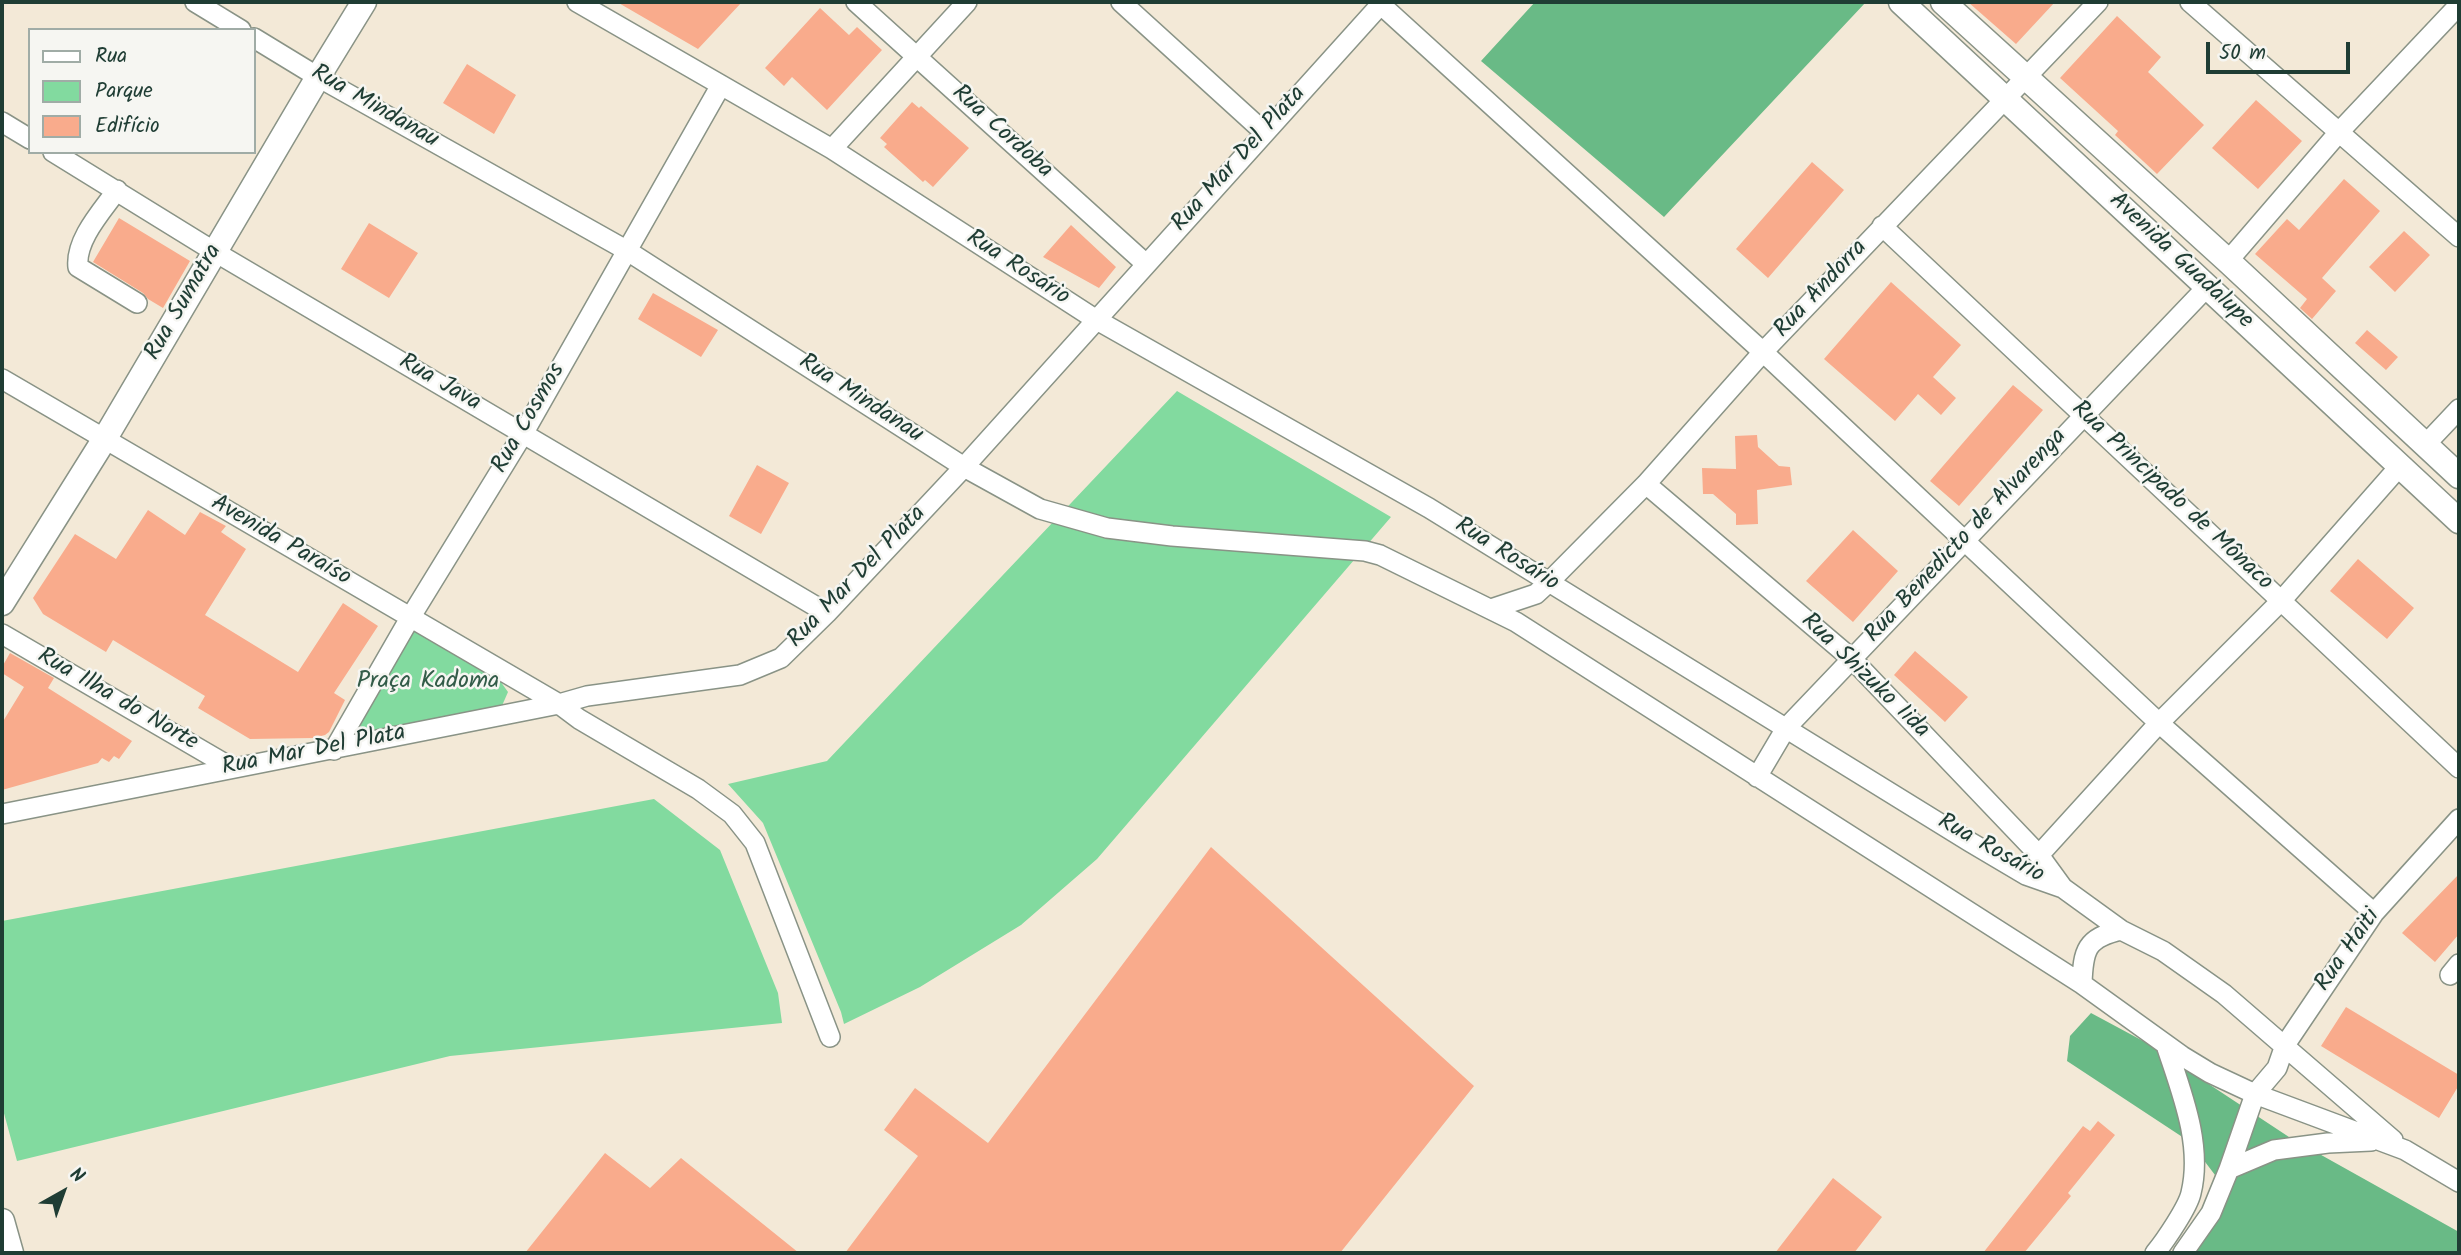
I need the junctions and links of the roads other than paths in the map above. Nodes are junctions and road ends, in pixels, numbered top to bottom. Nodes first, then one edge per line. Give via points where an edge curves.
1 (195, 2) edge
2 (365, 2) edge
3 (856, 2) edge
4 (967, 2) edge
5 (1121, 2) edge
6 (1901, 2) edge
7 (1943, 2) edge
8 (2098, 2) edge
9 (2190, 2) edge
10 (584, 3) edge
11 (1381, 3) edge
12 (2459, 5) edge
13 (238, 28) edge
14 (256, 39) edge
15 (916, 56) junction
16 (318, 77) junction
17 (2026, 78) junction
18 (721, 85) junction
19 (2006, 99) junction
20 (2, 122) edge
21 (2340, 131) junction
22 (1264, 132) junction
23 (28, 138) edge
24 (832, 149) junction
25 (56, 154) edge
26 (117, 190) junction
27 (1882, 226) junction
28 (2459, 237) edge
29 (626, 250) junction
30 (215, 252) junction
31 (2228, 261) junction
32 (1146, 264) junction
33 (2207, 287) junction
34 (137, 303) dead end
35 (1095, 319) junction
36 (1763, 352) junction
37 (2, 379) edge
38 (2459, 409) edge
39 (2083, 415) junction
40 (523, 433) junction
41 (104, 440) junction
42 (2425, 445) junction
43 (964, 467) junction
44 (2399, 467) junction
45 (2459, 476) edge
46 (1646, 484) junction
47 (2459, 521) edge
48 (1966, 541) junction
49 (1549, 582) junction
50 (2281, 601) junction
51 (2, 603) edge
52 (1491, 609) junction
53 (827, 613) junction
54 (410, 618) junction
55 (2, 634) edge
56 (1852, 659) junction
57 (559, 704) junction
58 (2159, 723) junction
59 (1787, 728) junction
60 (334, 750) junction
61 (232, 768) junction
62 (2459, 768) edge
63 (1757, 777) junction
64 (2, 814) edge
65 (2459, 819) edge
66 (2039, 855) junction
67 (2063, 888) junction
68 (2374, 913) junction
69 (2122, 930) junction
70 (2082, 985) junction
71 (830, 1037) dead end
72 (2166, 1045) junction
73 (2285, 1045) junction
74 (2255, 1094) junction
75 (2381, 1141) junction
76 (2405, 1150) junction
77 (2229, 1170) junction
78 (2459, 1182) edge
79 (2, 1220) edge
80 (10, 1253) edge
81 (2155, 1253) edge
82 (2183, 1253) edge

1 - 13 street
2 - 16 street, Rua Sumatra
3 - 15 street, Rua Cordoba
4 - 15 street
5 - 22 street
6 - 19 street, Avenida Guadalupe
7 - 17 street, Avenida Guadalupe
8 - 17 street, Rua Andorra
9 - 21 street
10 - 18 street, Rua Rosário
11 - 22 street, Rua Mar Del Plata
11 - 36 street
12 - 21 street
14 - 16 street, Rua Mindanau
15 - 24 street
15 - 32 street, Rua Cordoba
16 - 29 street, Rua Mindanau
16 - 30 street, Rua Sumatra
17 - 19 street, Rua Andorra
17 - 31 street, Avenida Guadalupe
18 - 24 street, Rua Rosário
18 - 29 street, Rua Cosmos
19 - 27 street, Rua Andorra
19 - 33 street, Avenida Guadalupe
20 - 23 street
21 - 28 street
21 - 31 street
22 - 32 street, Rua Mar Del Plata
24 - 35 street, Rua Rosário
25 - 26 street, Rua Java
26 - 30 street, Rua Java
26 - 34 street via 83,241 78,267
27 - 36 street, Rua Andorra
27 - 39 street, Rua Principado de Mônaco
29 - 40 street, Rua Cosmos
29 - 43 street, Rua Mindanau
30 - 40 street, Rua Java
30 - 41 street, Rua Sumatra
31 - 42 street, Avenida Guadalupe
32 - 35 street, Rua Mar Del Plata
33 - 39 street, Rua Benedicto de Alvarenga
33 - 44 street, Avenida Guadalupe
35 - 43 street, Rua Mar Del Plata
35 - 49 street, Rua Rosário via 1429,508
36 - 46 street, Rua Andorra
36 - 48 street
37 - 41 street, Avenida Paraíso
38 - 42 street
39 - 48 street, Rua Benedicto de Alvarenga
39 - 50 street, Rua Principado de Mônaco
40 - 53 street, Rua Java
40 - 54 street, Rua Cosmos
41 - 51 street, Rua Sumatra
41 - 54 street, Avenida Paraíso
42 - 45 street, Avenida Guadalupe
43 - 52 street, Rua Mindanau via 1040,509 1107,528 1380,555
43 - 53 street, Rua Mar Del Plata
44 - 47 street, Avenida Guadalupe
44 - 50 street
46 - 49 street, Rua Andorra
46 - 56 street, Rua Shizuko Iida
48 - 56 street, Rua Benedicto de Alvarenga
48 - 58 street
49 - 52 street, Rua Andorra via 1536,594
49 - 59 street, Rua Rosário
50 - 58 street
50 - 62 street, Rua Principado de Mônaco
52 - 63 street, Rua Mindanau
53 - 57 street, Rua Mar Del Plata via 781,658 740,675
54 - 57 street, Avenida Paraíso
54 - 60 street, Rua Cosmos
55 - 61 street, Rua Ilha do Norte
56 - 59 street, Rua Benedicto de Alvarenga
56 - 66 street, Rua Shizuko Iida
57 - 60 street, Rua Mar Del Plata
57 - 71 street, Avenida Paraíso via 732,814 755,844
58 - 66 street
58 - 68 street
59 - 63 street, Rua Benedicto de Alvarenga
59 - 67 street, Rua Rosário via 2026,875
60 - 61 street, Rua Mar Del Plata
61 - 64 street, Rua Mar Del Plata
63 - 70 street, Rua Rosário
65 - 68 street, Rua Haiti
66 - 67 street, Rua Shizuko Iida
67 - 69 street, Rua Rosário
68 - 73 street, Rua Haiti
69 - 70 street via 2101,934 2086,948
69 - 73 street, Rua Rosário via 2184,965
70 - 72 street, Rua Rosário
72 - 74 street, Rua Rosário
72 - 81 street via 2189,1118 2194,1160 2191,1195
73 - 74 street, Rua Haiti via 2277,1068
73 - 76 street, Rua Rosário
74 - 75 street, Rua Rosário
74 - 77 street
75 - 76 street, Rua Rosário
75 - 77 street via 2274,1150
76 - 78 street, Rua Rosário
77 - 82 street via 2211,1213
79 - 80 street

